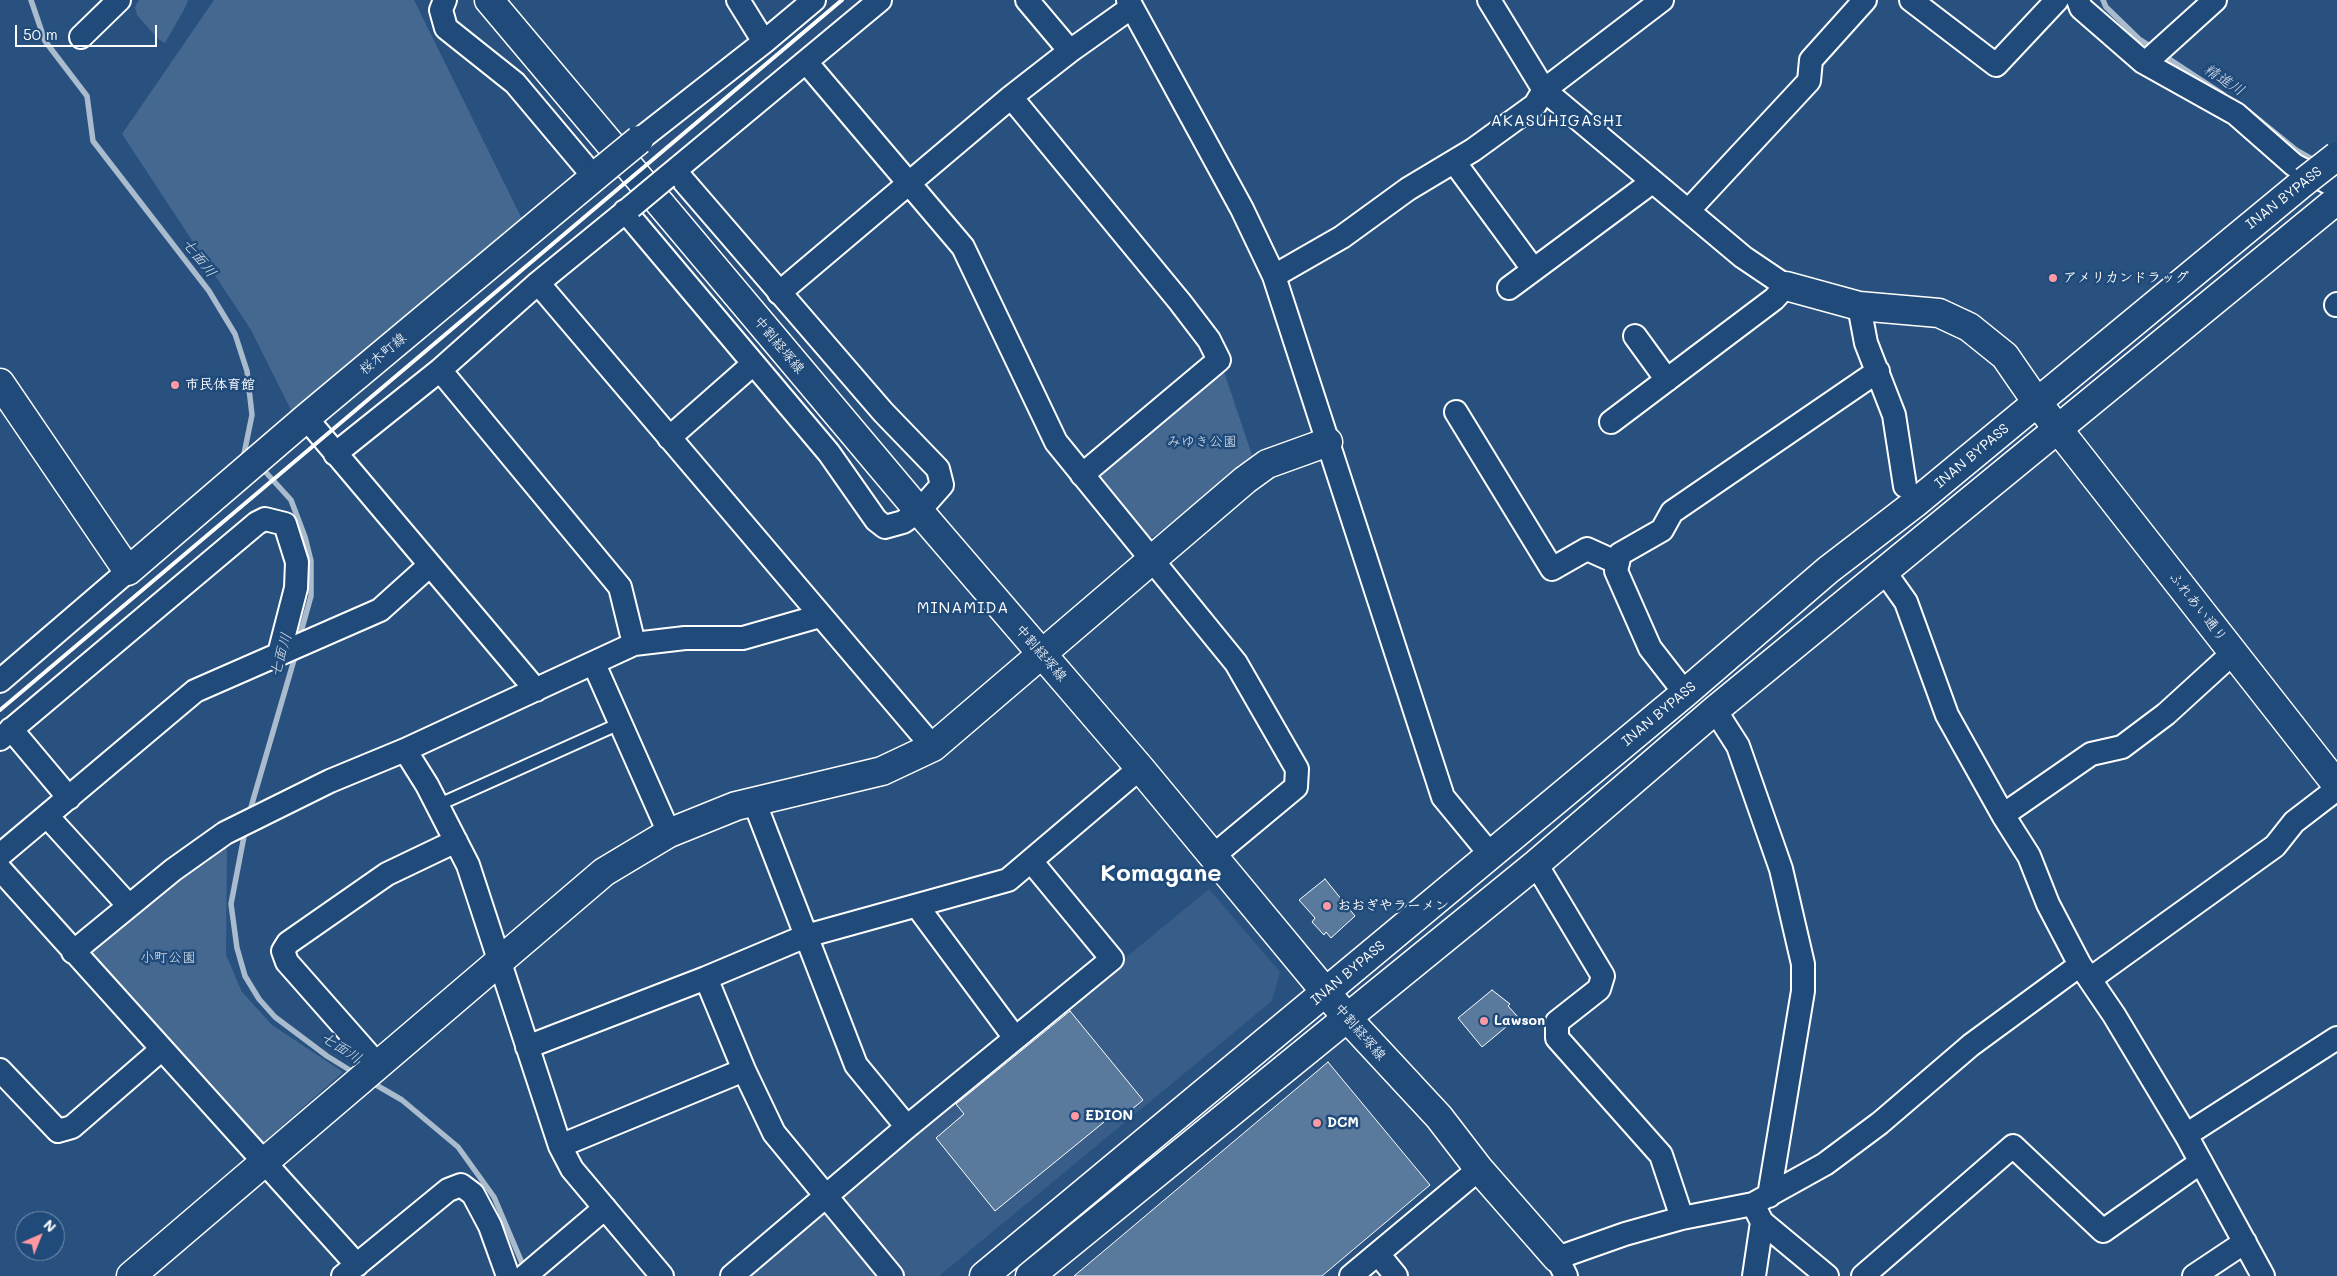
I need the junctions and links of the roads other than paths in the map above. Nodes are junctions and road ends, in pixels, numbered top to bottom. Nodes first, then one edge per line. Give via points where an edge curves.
1 (119, 0) edge
2 (445, 0) edge
3 (489, 0) edge
4 (738, 0) edge
5 (814, 0) edge
6 (880, 0) edge
7 (1027, 0) edge
8 (1489, 0) edge
9 (1662, 0) edge
10 (1865, 0) edge
11 (1912, 0) edge
12 (2057, 0) edge
13 (2078, 0) edge
14 (2215, 0) edge
15 (1130, 3) edge
16 (81, 37) dead end
17 (764, 42) junction
18 (1070, 51) junction
19 (2153, 55) junction
20 (806, 62) junction
21 (1544, 90) junction
22 (1011, 97) junction
23 (639, 140) joint
24 (2337, 156) edge
25 (1455, 163) junction
26 (600, 173) junction
27 (671, 174) junction
28 (908, 182) junction
29 (1652, 182) junction
30 (2337, 187) edge
31 (2337, 200) edge
32 (628, 209) junction
33 (1688, 211) junction
34 (1534, 268) junction
35 (1274, 276) junction
36 (538, 283) junction
37 (1786, 286) junction
38 (1509, 288) dead end
39 (779, 293) junction
40 (1859, 306) junction
41 (1635, 336) dead end
42 (753, 364) junction
43 (440, 370) junction
44 (1878, 371) junction
45 (1667, 380) junction
46 (0, 383) edge
47 (2036, 402) junction
48 (1456, 412) dead end
49 (306, 418) junction
50 (1611, 422) dead end
51 (2060, 429) junction
52 (669, 438) junction
53 (1328, 442) junction
54 (335, 454) junction
55 (1082, 475) junction
56 (1905, 486) dead end
57 (919, 511) junction
58 (1154, 559) junction
59 (1618, 563) junction
60 (430, 565) junction
61 (128, 570) junction
62 (1884, 571) junction
63 (820, 616) junction
64 (634, 644) junction
65 (2234, 652) junction
66 (282, 653) junction
67 (1042, 655) junction
68 (594, 664) junction
69 (0, 681) edge
70 (536, 690) junction
71 (1685, 693) junction
72 (1715, 710) junction
73 (621, 723) junction
74 (6, 734) edge
75 (933, 747) junction
76 (405, 750) junction
77 (1140, 768) junction
78 (2337, 787) edge
79 (70, 798) junction
80 (754, 801) junction
81 (438, 805) junction
82 (2003, 815) junction
83 (47, 816) junction
84 (668, 833) junction
85 (456, 842) junction
86 (1490, 854) junction
87 (0, 855) edge
88 (1213, 856) junction
89 (1031, 861) junction
90 (1536, 864) junction
91 (0, 869) edge
92 (129, 906) junction
93 (917, 906) junction
94 (806, 936) junction
95 (73, 952) junction
96 (498, 960) junction
97 (2085, 972) junction
98 (706, 978) junction
99 (1326, 992) junction
100 (1348, 1019) junction
101 (1015, 1038) junction
102 (2337, 1038) edge
103 (527, 1047) junction
104 (162, 1048) junction
105 (0, 1070) edge
106 (744, 1070) junction
107 (367, 1073) junction
108 (907, 1126) junction
109 (2186, 1135) junction
110 (560, 1146) junction
111 (265, 1162) junction
112 (2201, 1162) junction
113 (1479, 1168) junction
114 (825, 1197) junction
115 (1762, 1207) junction
116 (605, 1208) junction
117 (1682, 1218) junction
118 (2245, 1242) junction
119 (1378, 1254) junction
120 (1562, 1267) edge
121 (350, 1270) edge
122 (531, 1271) edge
123 (131, 1276) edge
124 (508, 1276) edge
125 (662, 1276) edge
126 (732, 1276) edge
127 (892, 1276) edge
128 (984, 1276) edge
129 (1030, 1276) edge
130 (1351, 1276) edge
131 (1396, 1276) edge
132 (1754, 1276) edge
133 (1827, 1276) edge
134 (1863, 1276) edge
135 (2194, 1276) edge
136 (2264, 1276) edge

1 - 16 street
2 - 26 street via 441,10 446,28 515,83
3 - 57 main road, 中割経塚線
4 - 17 street
5 - 17 street
6 - 20 street
7 - 18 street
8 - 21 street
9 - 21 street
10 - 33 street via 1811,60 1809,82
11 - 12 street via 1996,65
13 - 19 street via 2081,8
14 - 19 street
15 - 18 street
15 - 35 street via 1242,209
17 - 23 street
18 - 22 street
19 - 30 street via 2236,114 2294,165
20 - 27 street
20 - 28 street
21 - 25 street via 1535,105
21 - 29 street
22 - 28 street
22 - 55 street via 1180,302 1220,360
23 - 26 main road, 桜木町線, bridge
24 - 47 main road, INAN BYPASS, bridge
25 - 34 street
25 - 35 street via 1408,190 1342,237
26 - 49 main road, 桜木町線
27 - 32 street, bridge
27 - 39 street
28 - 39 street
28 - 55 street via 964,247 1056,442
29 - 33 street
29 - 34 street
31 - 51 main road
32 - 36 street
32 - 42 street
33 - 37 street via 1743,257
34 - 38 street
35 - 53 street
36 - 43 street
36 - 52 street
37 - 40 main road, ふれあい通り
37 - 45 street
39 - 57 street via 883,412 938,469 942,486
40 - 44 street via 1866,343
40 - 47 main road, ふれあい通り via 1939,313 1969,327 2005,356
41 - 45 street
42 - 52 street
42 - 57 street via 829,453 876,520 885,527 903,522
43 - 54 street
43 - 64 street via 620,587
44 - 56 street via 1894,415
44 - 59 street via 1672,512 1662,530 1620,554
45 - 50 street
46 - 61 main road
47 - 51 main road, ふれあい通り
47 - 71 main road, INAN BYPASS via 1914,504 1828,570
48 - 59 street via 1552,570 1587,549
49 - 54 street
49 - 61 main road, 桜木町線
51 - 62 main road
51 - 65 main road, ふれあい通り
52 - 63 street
53 - 58 main road via 1267,464
53 - 86 street via 1443,797
54 - 60 street
55 - 58 street
57 - 67 main road, 中割経塚線
58 - 67 main road
58 - 88 street via 1236,663 1297,769 1296,787
59 - 71 street via 1616,571 1650,648
60 - 66 street via 380,610
60 - 70 street
61 - 69 street
62 - 72 main road
62 - 82 street via 1906,602 1948,715
63 - 64 street via 743,638 684,638
63 - 75 street
64 - 68 street
65 - 78 main road, ふれあい通り
65 - 82 street via 2166,714 2122,747 2091,754
66 - 74 street via 296,588 297,562 285,524 265,519
66 - 79 street via 195,691
67 - 75 main road
67 - 77 main road, 中割経塚線
68 - 70 street
68 - 73 street
70 - 76 street
71 - 86 main road, INAN BYPASS
72 - 90 main road
72 - 115 street via 1738,746 1781,869 1803,964 1803,991
73 - 81 lane
73 - 84 street
74 - 79 street
75 - 80 main road via 882,771
76 - 81 street
76 - 92 street via 262,813 173,870
77 - 88 main road, 中割経塚線
77 - 89 street
78 - 97 street via 2294,822 2275,846
79 - 83 street
80 - 84 main road
80 - 94 street
81 - 85 street
82 - 97 street via 2029,856 2048,904
83 - 87 street
83 - 92 street
84 - 96 main road via 604,872
85 - 96 street via 470,873
85 - 107 street via 387,874 288,943 283,951 287,962
86 - 99 main road, INAN BYPASS
88 - 99 main road, 中割経塚線
89 - 93 street via 1008,880
89 - 101 street via 1112,959
90 - 100 main road
90 - 117 street via 1603,976 1599,989 1557,1022 1557,1038 1661,1155
91 - 95 street
92 - 95 street
93 - 94 street
93 - 101 street
94 - 98 street
94 - 108 street via 856,1065
95 - 104 street
96 - 103 street
96 - 107 main road
97 - 109 street
97 - 115 street via 1971,1045 1880,1124
98 - 103 street
98 - 106 street
99 - 100 main road, 中割経塚線
99 - 128 main road, INAN BYPASS
100 - 113 main road, 中割経塚線 via 1439,1117
100 - 129 main road
101 - 108 street
102 - 109 street
103 - 110 street
104 - 105 street via 72,1127 58,1131
104 - 111 street
106 - 110 street
106 - 114 street via 774,1132
107 - 111 main road
108 - 114 street
109 - 112 street
110 - 116 street via 572,1169
111 - 121 street
111 - 123 main road
112 - 118 street
112 - 134 street via 2103,1231 2013,1146
113 - 119 street
113 - 120 main road, 中割経塚線
114 - 126 street
114 - 127 street
115 - 117 street
115 - 132 street
115 - 133 street
116 - 122 street
116 - 125 street
117 - 120 street via 1625,1234
118 - 135 street
118 - 136 street
119 - 130 street
119 - 131 street
121 - 124 street via 448,1190 461,1185 473,1194 490,1226

